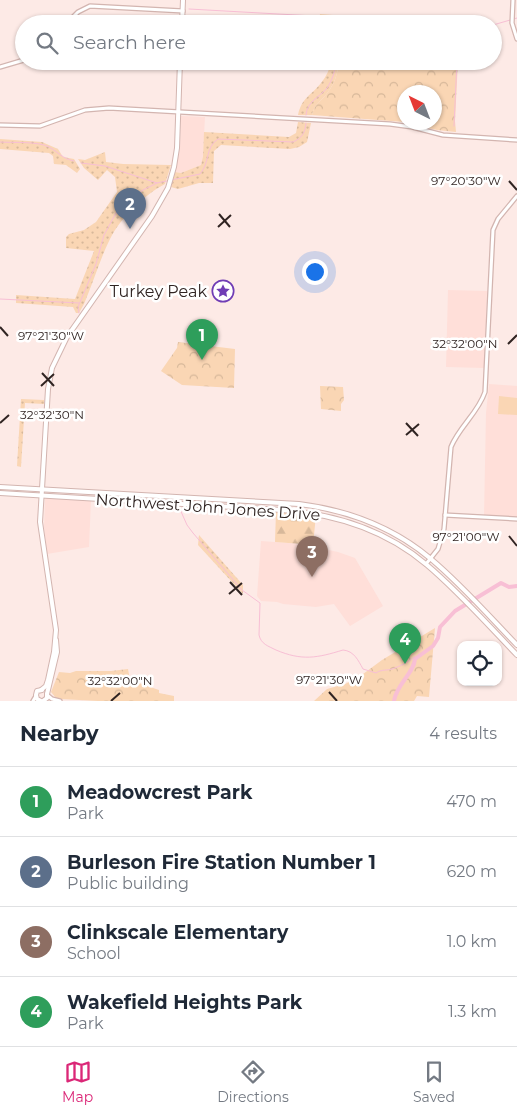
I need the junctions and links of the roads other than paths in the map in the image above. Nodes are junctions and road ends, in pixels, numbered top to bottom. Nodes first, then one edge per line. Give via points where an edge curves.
1 (183, 0) edge
2 (513, 0) edge
3 (182, 11) junction
4 (75, 15) edge
5 (182, 15) edge
6 (517, 39) edge
7 (15, 63) edge
8 (0, 67) edge
9 (180, 70) edge
10 (178, 112) junction
11 (0, 125) edge
12 (517, 140) edge
13 (517, 196) edge
14 (0, 487) edge
15 (42, 489) junction
16 (0, 494) edge
17 (42, 496) junction
18 (445, 515) junction
19 (517, 519) edge
20 (431, 559) junction
21 (426, 564) junction
22 (56, 640) junction
23 (512, 640) junction
24 (507, 644) junction
25 (517, 645) edge
26 (517, 654) edge
27 (41, 690) junction
28 (47, 695) junction
29 (35, 699) edge
30 (43, 701) edge
31 (60, 701) edge

1 - 3 main road
2 - 6 street via 512,23
3 - 4 street via 90,6
3 - 5 main road
7 - 8 street
9 - 10 main road
10 - 11 street via 93,108 40,126
10 - 12 street via 396,124 443,135
10 - 15 main road via 172,175 156,211 67,337 56,358 48,389
13 - 18 street via 493,230 486,384 481,404 451,447
14 - 15 main road, Northwest John Jones Drive
15 - 17 main road
15 - 20 main road, Northwest John Jones Drive via 313,506 356,516 397,536
16 - 17 main road, Northwest John Jones Drive
17 - 21 main road, Northwest John Jones Drive via 312,512 370,530
17 - 22 main road via 40,531
18 - 19 street
18 - 20 street via 442,539
20 - 21 street
20 - 23 main road, Northwest John Jones Drive
21 - 24 main road, Northwest John Jones Drive
22 - 27 main road via 48,680
22 - 28 main road via 57,652
23 - 24 main road
23 - 25 main road, Northwest John Jones Drive
24 - 26 main road, Northwest John Jones Drive
27 - 28 main road
27 - 29 main road via 37,691
28 - 30 main road
28 - 31 street
29 - 30 main road

